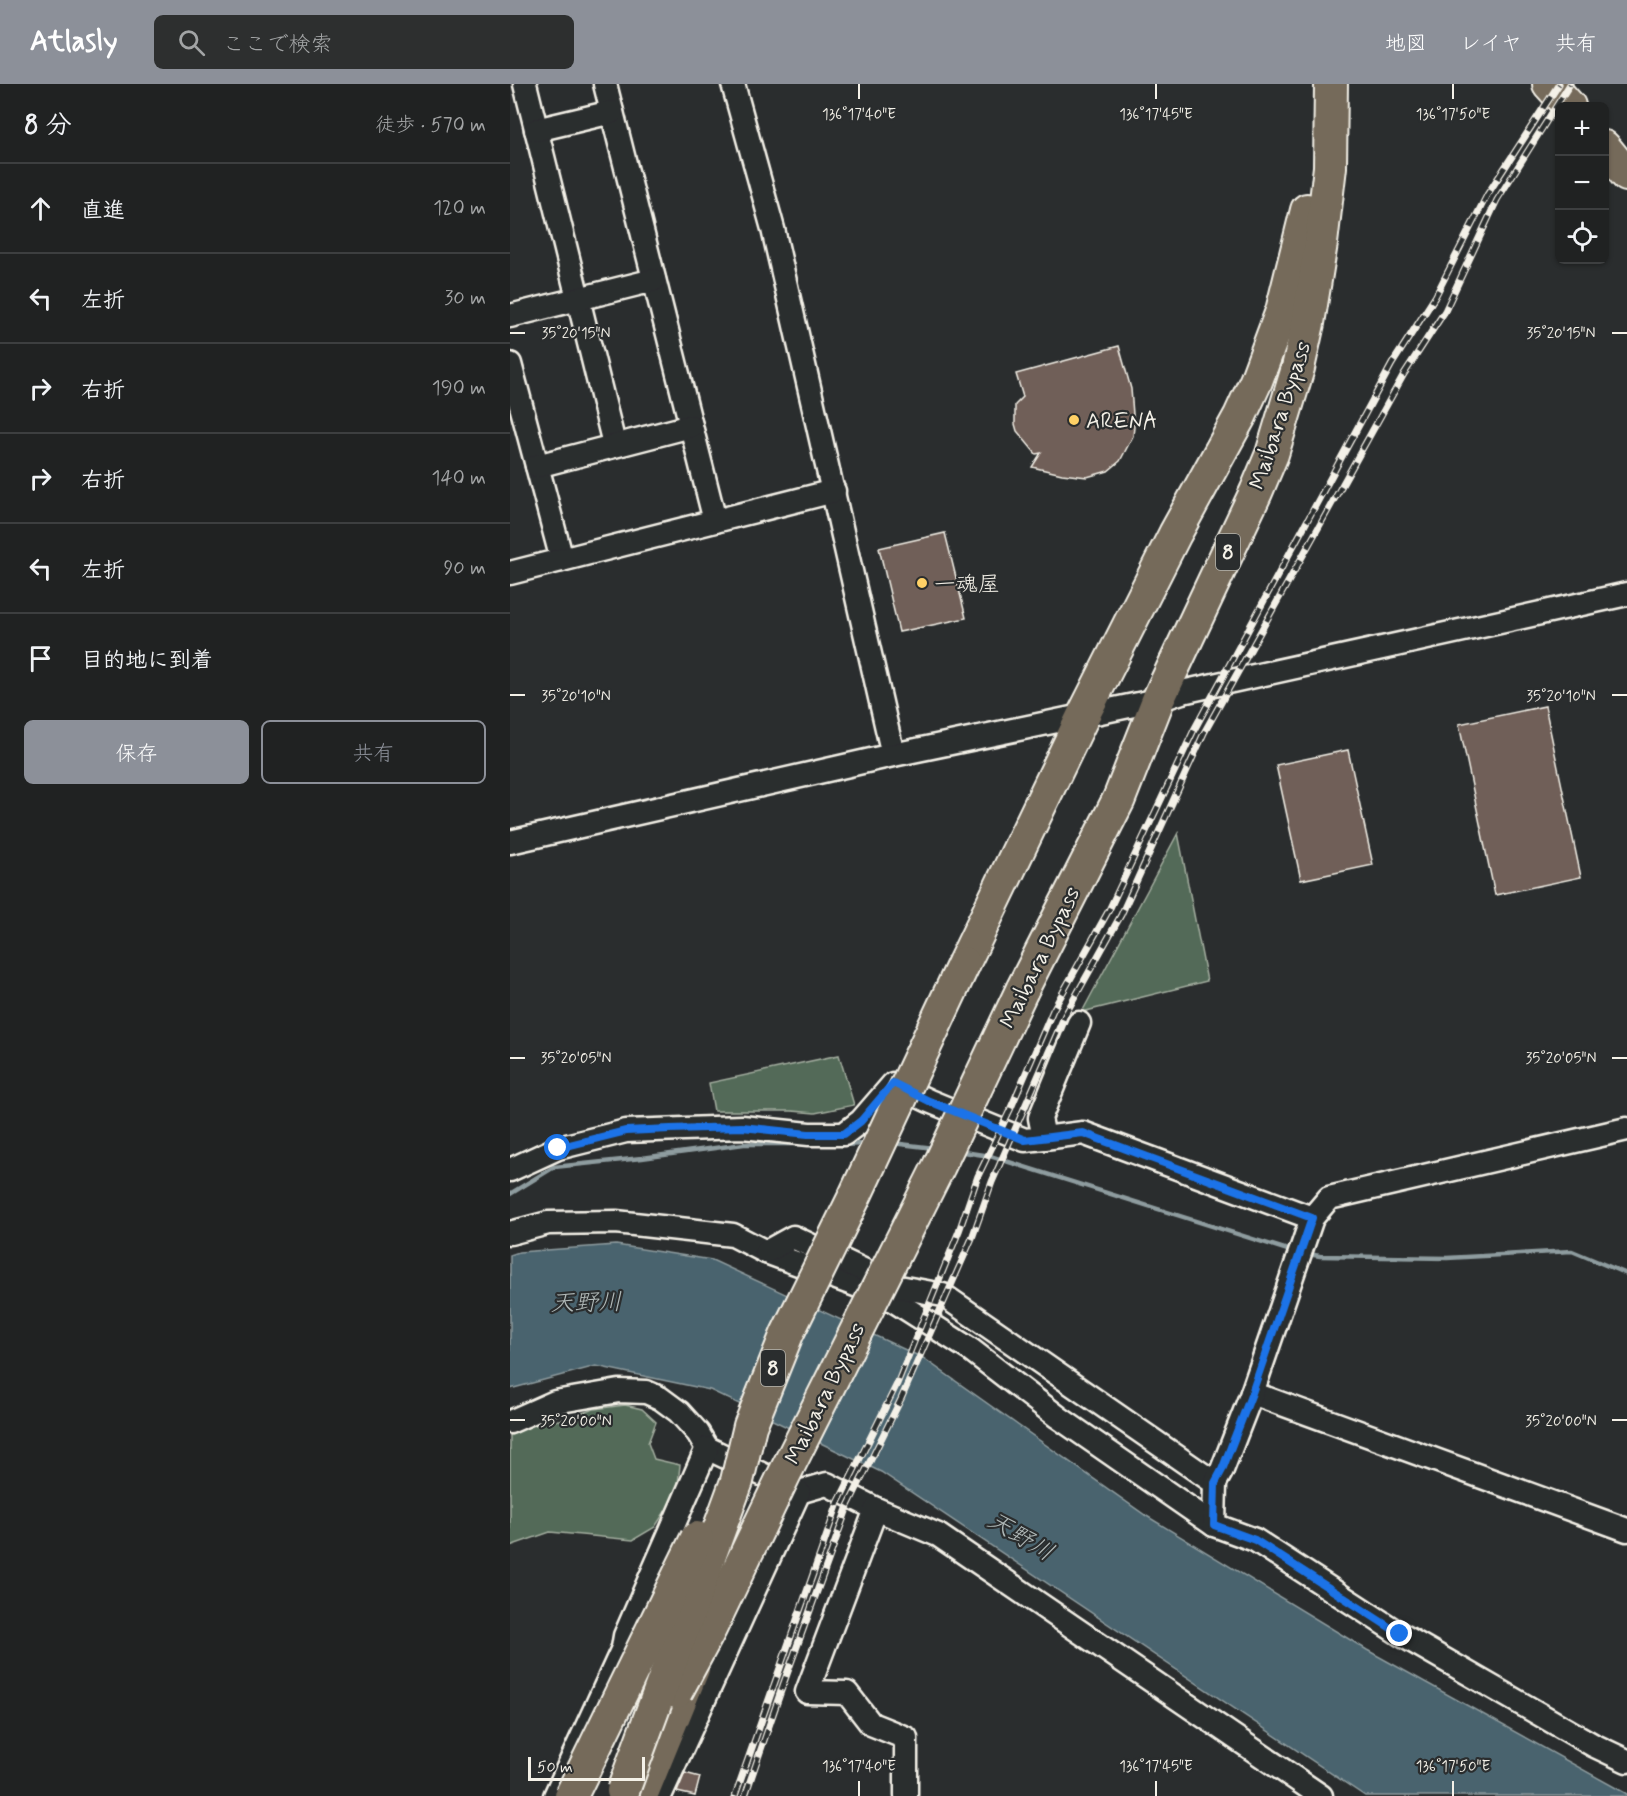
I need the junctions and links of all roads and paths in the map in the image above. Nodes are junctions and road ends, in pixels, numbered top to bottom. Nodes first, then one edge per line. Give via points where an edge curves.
1 (605, 84) edge
2 (733, 84) edge
3 (1316, 84) edge
4 (1331, 84) edge
5 (1549, 84) edge
6 (520, 87) edge
7 (1565, 102) edge
8 (612, 112) junction
9 (536, 130) junction
10 (1609, 152) edge
11 (1627, 175) edge
12 (654, 280) junction
13 (578, 299) junction
14 (510, 316) edge
15 (510, 364) edge
16 (691, 426) junction
17 (614, 444) junction
18 (537, 466) junction
19 (834, 491) junction
20 (715, 521) junction
21 (562, 560) junction
22 (510, 573) edge
23 (1627, 594) edge
24 (1158, 700) junction
25 (1083, 716) junction
26 (893, 755) junction
27 (1048, 792) junction
28 (1119, 799) junction
29 (510, 842) edge
30 (1079, 1023) dead end
31 (893, 1083) junction
32 (976, 1120) junction
33 (1627, 1129) edge
34 (1044, 1137) junction
35 (510, 1170) edge
36 (1312, 1218) junction
37 (510, 1233) edge
38 (766, 1252) junction
39 (1252, 1393) junction
40 (510, 1422) edge
41 (750, 1426) junction
42 (707, 1448) junction
43 (1215, 1483) junction
44 (799, 1492) junction
45 (876, 1509) junction
46 (1214, 1525) junction
47 (1627, 1530) edge
48 (1627, 1761) edge
49 (628, 1794) edge
50 (555, 1796) edge
51 (571, 1796) edge
52 (660, 1796) edge
53 (906, 1796) edge
54 (1321, 1796) edge

1 - 8 street
2 - 19 street via 773,229
3 - 25 highway, Maibara Bypass / 8 via 1306,218 1282,311 1240,416
4 - 24 highway, Maibara Bypass / 8 via 1328,188 1298,368 1256,492
5 - 7 highway
6 - 9 street
8 - 9 street
8 - 12 street
9 - 13 street
10 - 11 highway
12 - 13 street
12 - 16 street
13 - 14 street
13 - 17 street
15 - 18 street
16 - 17 street
16 - 20 street
17 - 18 street
18 - 21 street
19 - 20 street
19 - 26 street
20 - 21 street
21 - 22 street
23 - 24 street
24 - 25 street
24 - 28 highway, Maibara Bypass / 8
25 - 26 street
25 - 27 highway, Maibara Bypass / 8
26 - 29 street
27 - 31 street via 1013,830
27 - 41 highway, Maibara Bypass / 8, bridge via 787,1334
28 - 32 street via 1103,853
28 - 49 highway, Maibara Bypass / 8, bridge
30 - 34 street via 1040,1119
31 - 32 street
31 - 35 street via 861,1121 844,1134 742,1127 626,1131 558,1148
32 - 34 street via 1025,1140
33 - 36 street via 1329,1198
34 - 36 street via 1083,1133
36 - 39 street
37 - 38 street via 548,1223 616,1222 733,1235
38 - 43 street via 793,1237 899,1287 943,1295
38 - 46 street via 888,1298 971,1350 1058,1417
39 - 43 street
39 - 47 street
40 - 42 street via 555,1402 619,1391 646,1392 679,1412
41 - 49 highway, Maibara Bypass / 8, bridge via 737,1481
41 - 51 highway, bridge
42 - 44 street
42 - 50 street via 623,1648
43 - 46 street
44 - 45 street via 827,1484
44 - 52 street
45 - 53 street via 807,1692 847,1693 871,1724 906,1738
45 - 54 street via 938,1535
46 - 48 street via 1255,1540 1410,1640

